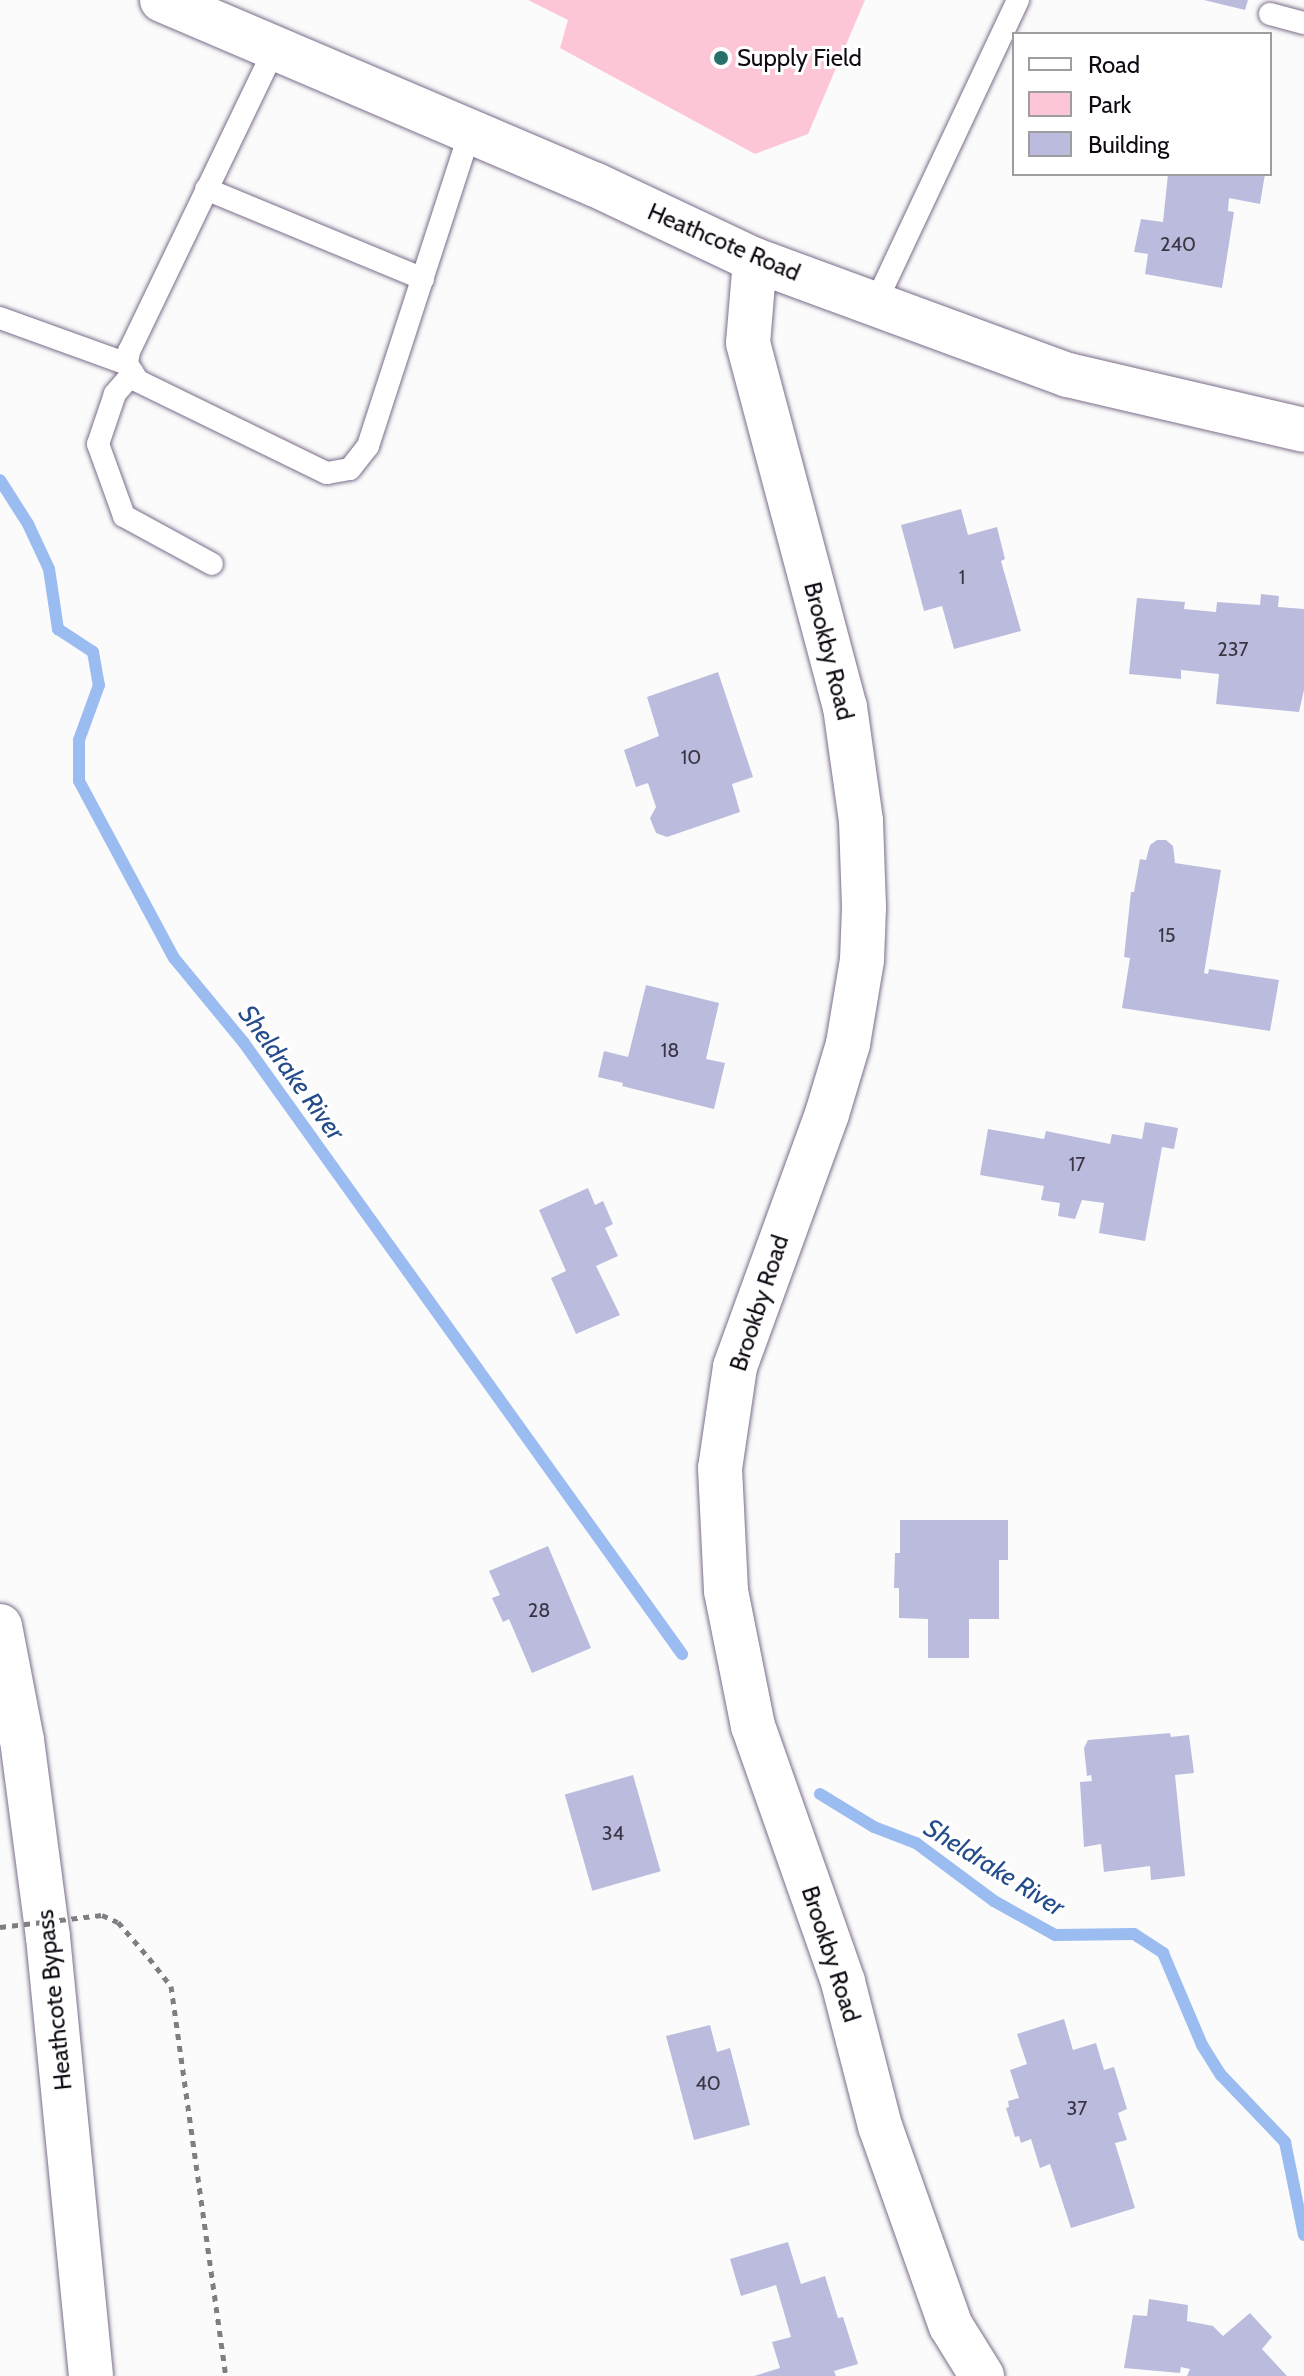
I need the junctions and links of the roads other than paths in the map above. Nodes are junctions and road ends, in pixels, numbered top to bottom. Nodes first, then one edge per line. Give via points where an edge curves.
1 (162, 0) edge
2 (1018, 0) edge
3 (1270, 14) dead end
4 (1304, 23) edge
5 (275, 48) junction
6 (470, 132) junction
7 (206, 189) junction
8 (755, 260) junction
9 (423, 279) junction
10 (875, 304) junction
11 (0, 318) edge
12 (130, 368) junction
13 (1304, 430) edge
14 (212, 564) dead end
15 (0, 1626) edge
16 (91, 2376) edge
17 (982, 2376) edge

1 - 5 street, Heathcote Road
2 - 10 lane
3 - 4 lane
5 - 6 street, Heathcote Road
5 - 7 lane
6 - 8 street, Heathcote Road
6 - 9 lane
7 - 9 lane
7 - 12 lane via 129,351
8 - 10 street, Heathcote Road
8 - 17 street, Brookby Road via 748,343 845,707 861,821 863,918 848,1044 735,1367 720,1468 726,1591 753,1726 843,1982 880,2126 951,2326
9 - 12 lane via 368,446 350,469 327,473 138,381
10 - 13 street, Heathcote Road via 1068,375
11 - 12 lane
12 - 14 lane via 98,444 124,516
15 - 16 street, Heathcote Bypass via 22,1740 48,1937

